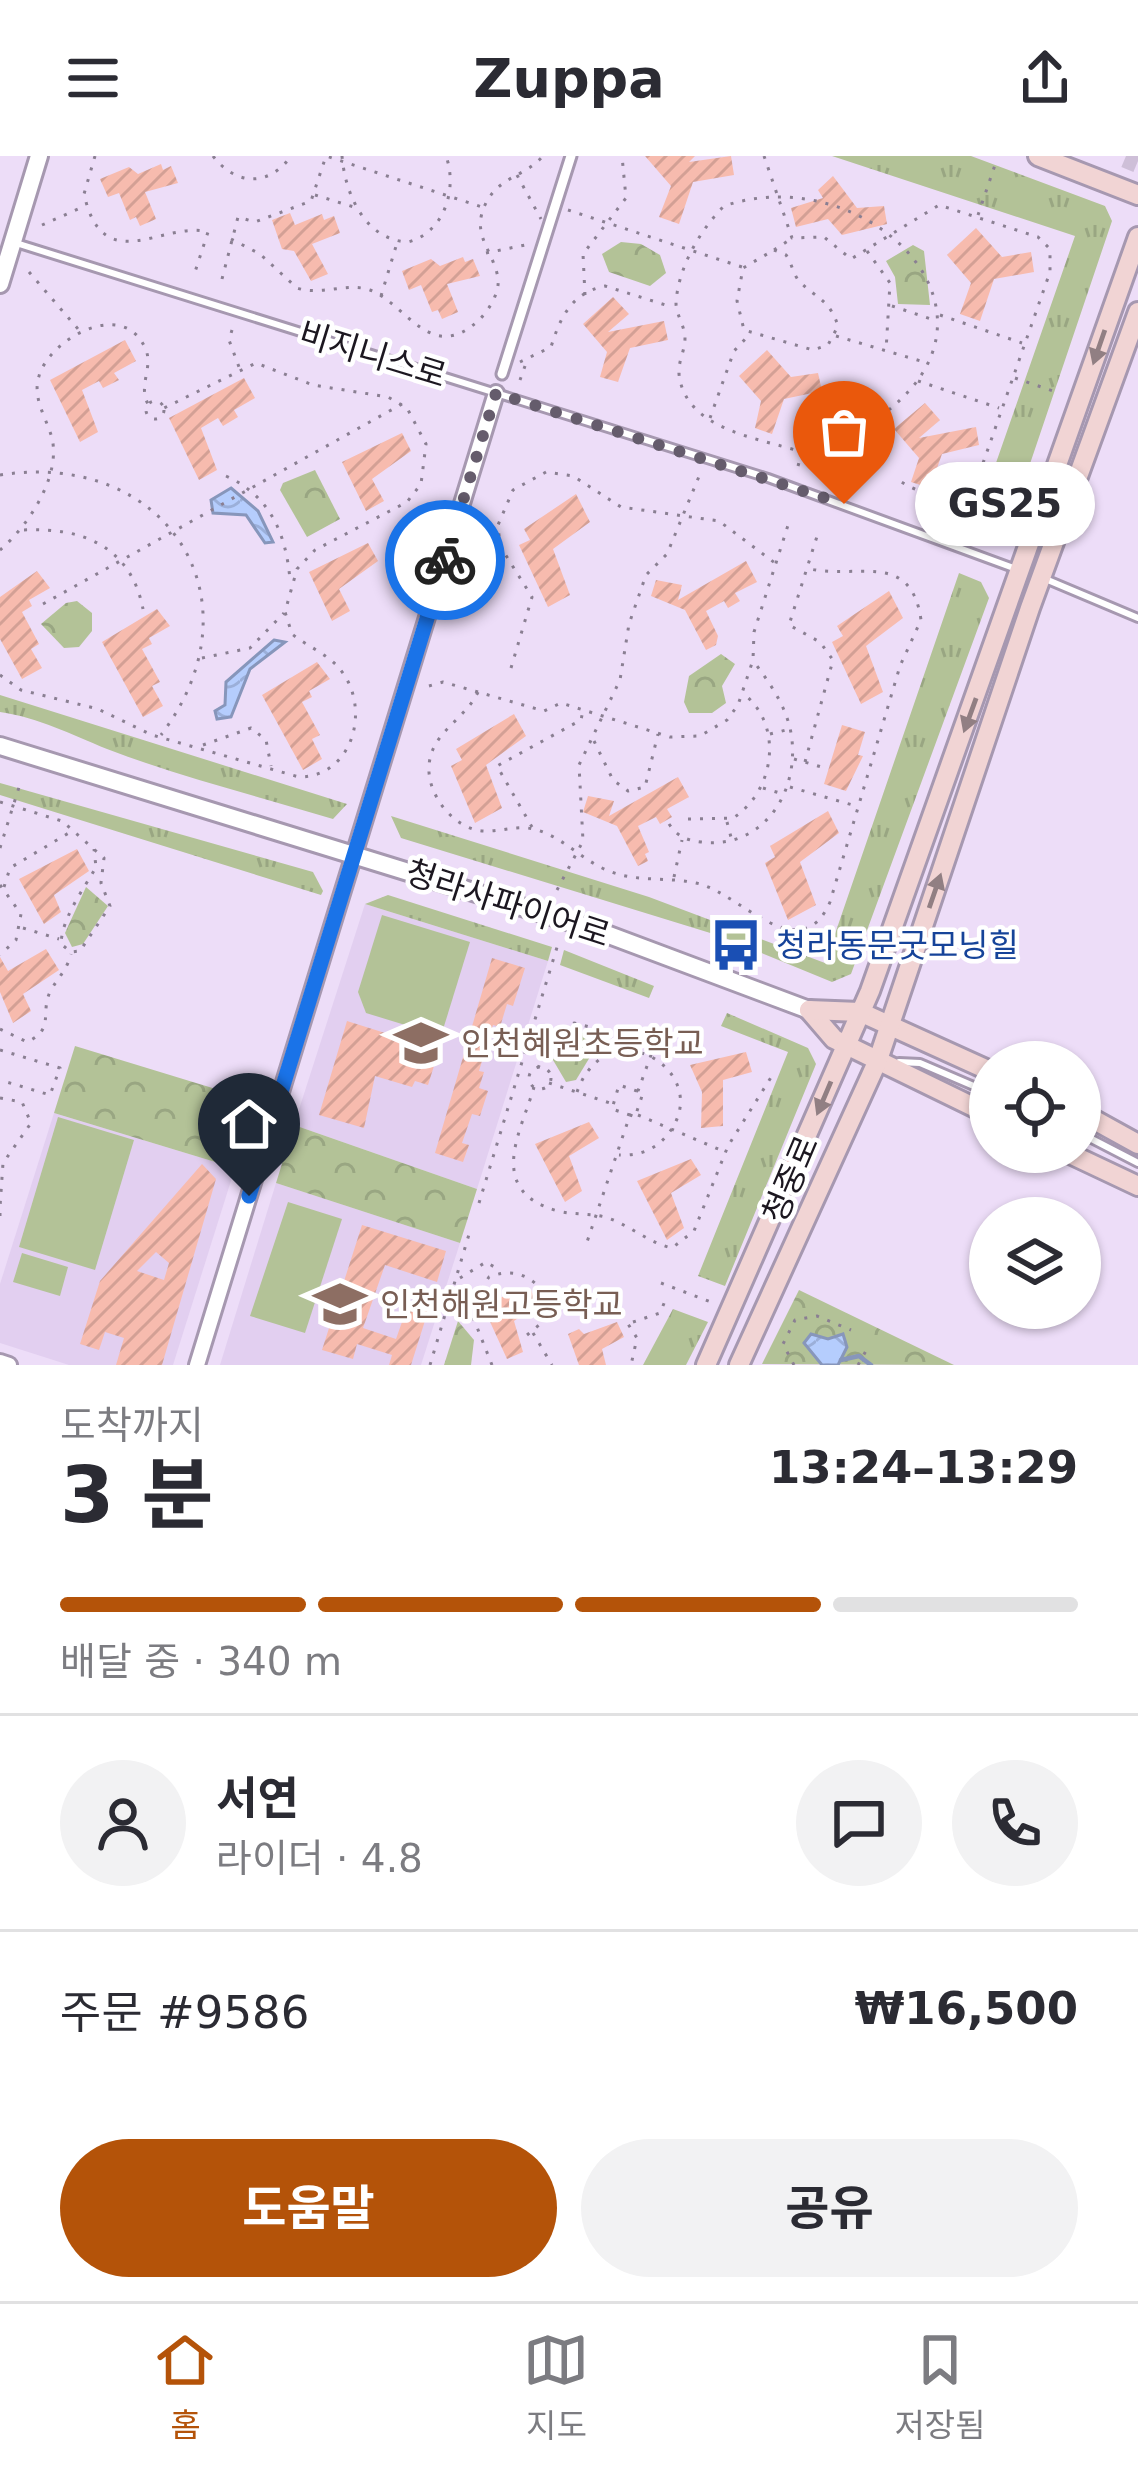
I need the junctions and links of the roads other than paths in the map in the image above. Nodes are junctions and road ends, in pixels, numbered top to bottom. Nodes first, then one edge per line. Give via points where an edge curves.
1 (571, 156) edge
2 (1081, 156) edge
3 (34, 157) edge
4 (1046, 159) edge
5 (1138, 195) edge
6 (1138, 237) edge
7 (6, 240) edge
8 (0, 284) edge
9 (1138, 312) edge
10 (502, 374) dead end
11 (496, 393) junction
12 (1021, 570) junction
13 (1042, 578) junction
14 (1138, 618) edge
15 (0, 746) edge
16 (354, 854) junction
17 (809, 1010) junction
18 (860, 1012) junction
19 (890, 1025) junction
20 (846, 1046) junction
21 (940, 1048) junction
22 (878, 1060) junction
23 (969, 1061) edge
24 (969, 1067) edge
25 (969, 1084) edge
26 (969, 1104) edge
27 (1101, 1124) edge
28 (1101, 1144) edge
29 (1138, 1144) edge
30 (1138, 1163) edge
31 (1101, 1169) edge
32 (1138, 1186) edge
33 (0, 1362) edge
34 (9, 1365) edge
35 (197, 1365) edge
36 (706, 1365) edge
37 (740, 1365) edge

1 - 10 street
2 - 4 main road
3 - 7 street
4 - 5 main road
6 -> 12 main road, 청중로
7 - 8 street
7 - 11 lane, 비지니스로
9 - 13 main road
11 - 12 lane, 비지니스로 via 782,483
11 - 16 street
12 - 13 lane, 비지니스로
12 -> 18 main road, 청중로
13 - 14 lane, 비지니스로
19 -> 13 main road, 청중로
15 - 16 street, 청라사파이어로
16 - 17 street, 청라사파이어로 via 639,945
16 - 35 street
17 - 18 main road
17 - 20 main road, 청라사파이어로
18 - 19 main road
18 - 20 main road, 청중로
19 - 21 main road
19 - 22 main road, 청중로
20 - 22 main road, 청라사파이어로
20 -> 36 main road, 청중로
21 - 23 main road
21 - 24 lane
22 - 25 lane via 920,1064
22 - 26 main road, 청라사파이어로
22 - 37 main road, 청중로
27 - 29 main road
28 - 30 lane
31 - 32 main road
33 - 34 street

